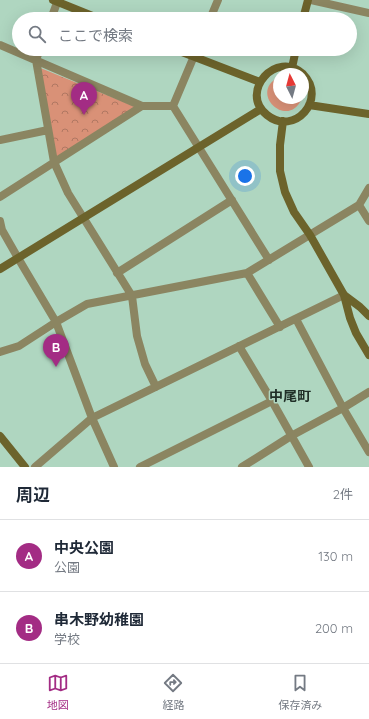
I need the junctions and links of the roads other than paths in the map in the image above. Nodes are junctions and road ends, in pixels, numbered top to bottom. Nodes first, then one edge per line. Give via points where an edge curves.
1 (218, 0) edge
2 (309, 0) edge
3 (56, 1) edge
4 (53, 12) edge
5 (83, 12) edge
6 (213, 12) edge
7 (305, 12) edge
8 (369, 13) edge
9 (0, 45) edge
10 (12, 50) edge
11 (26, 56) edge
12 (37, 56) edge
13 (194, 56) edge
14 (202, 56) edge
15 (295, 56) edge
16 (36, 60) junction
17 (278, 68) edge
18 (292, 68) joint
19 (273, 69) edge
20 (260, 82) junction
21 (309, 82) edge
22 (310, 105) junction
23 (142, 106) junction
24 (173, 106) junction
25 (261, 109) junction
26 (369, 114) edge
27 (283, 121) junction
28 (48, 130) junction
29 (0, 140) edge
30 (199, 148) junction
31 (54, 162) junction
32 (369, 188) edge
33 (0, 197) edge
34 (232, 200) junction
35 (359, 205) junction
36 (84, 218) junction
37 (0, 221) edge
38 (369, 221) edge
39 (310, 235) junction
40 (18, 258) junction
41 (269, 260) junction
42 (0, 269) edge
43 (117, 273) junction
44 (247, 273) junction
45 (344, 295) junction
46 (132, 296) junction
47 (369, 316) edge
48 (296, 319) junction
49 (56, 322) junction
50 (280, 327) junction
51 (239, 346) junction
52 (0, 352) edge
53 (369, 355) edge
54 (156, 387) junction
55 (369, 392) edge
56 (272, 401) junction
57 (343, 408) junction
58 (92, 418) junction
59 (0, 436) edge
60 (291, 436) junction
61 (369, 452) edge
62 (25, 467) edge
63 (36, 467) edge
64 (114, 467) edge
65 (140, 467) edge
66 (242, 467) edge
67 (309, 467) edge

1 - 6 street
2 - 7 street
2 - 8 street
3 - 4 street
3 - 5 street
9 - 10 street
11 - 16 street
12 - 16 street
13 - 24 street
14 - 20 street
15 - 18 street
16 - 23 street
16 - 28 street
17 - 18 street
19 - 20 street via 265,74
20 - 25 street via 257,91
21 - 22 street via 312,96
22 - 26 street
22 - 27 street via 296,119
23 - 24 street
23 - 31 street
24 - 30 street
25 - 27 street via 274,119
25 - 30 street
27 - 39 street via 280,171 285,192 294,212
28 - 29 street
28 - 31 street
30 - 34 street
30 - 36 street
31 - 33 street
31 - 36 street via 68,193
32 - 35 street
34 - 41 street
34 - 43 street
35 - 38 street
35 - 39 street
36 - 40 street
36 - 43 street
37 - 40 street via 2,230
39 - 41 street
39 - 45 street
40 - 42 street
40 - 49 street
41 - 44 street
43 - 46 street
44 - 46 street
44 - 50 street
45 - 47 street
45 - 48 street
45 - 53 street via 356,333
46 - 49 street via 87,304
46 - 54 street via 137,336 145,364
48 - 50 street
48 - 57 street
49 - 52 street via 19,346
49 - 58 street
50 - 51 street
51 - 54 street
51 - 56 street
54 - 58 street
55 - 57 street
56 - 60 street
56 - 65 street
57 - 60 street
57 - 61 street
58 - 63 street
58 - 64 street
59 - 62 street
60 - 66 street
60 - 67 street

